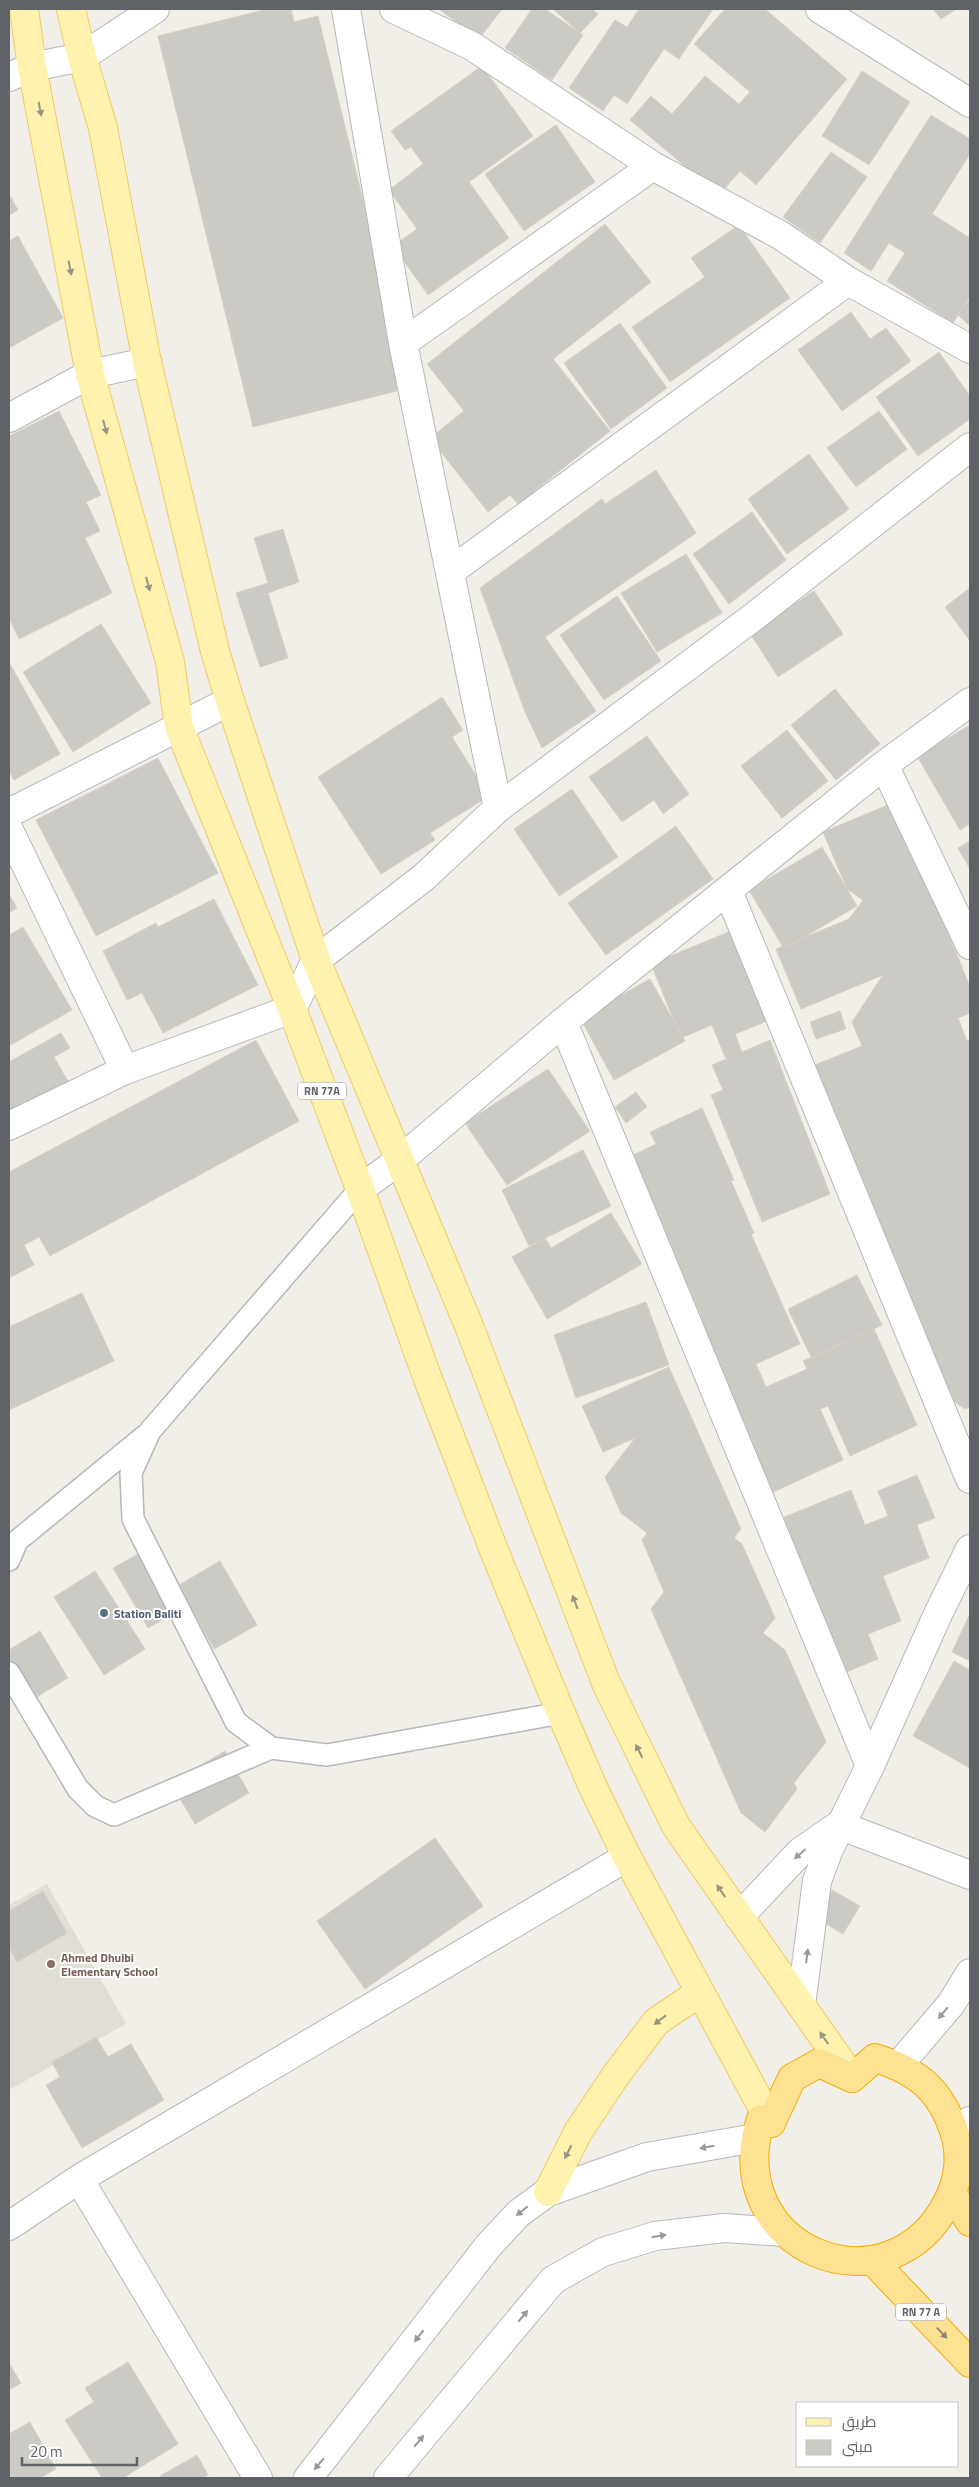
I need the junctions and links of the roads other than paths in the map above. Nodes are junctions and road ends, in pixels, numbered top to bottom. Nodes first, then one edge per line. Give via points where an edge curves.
1 (24, 9) edge
2 (71, 9) edge
3 (155, 9) edge
4 (346, 9) edge
5 (394, 9) edge
6 (820, 9) edge
7 (82, 57) junction
8 (20, 72) edge
9 (970, 102) edge
10 (653, 166) junction
11 (848, 281) junction
12 (403, 343) junction
13 (970, 350) edge
14 (147, 362) junction
15 (90, 374) junction
16 (9, 418) edge
17 (970, 447) edge
18 (451, 571) junction
19 (230, 701) junction
20 (970, 702) edge
21 (179, 727) junction
22 (884, 765) junction
23 (498, 808) junction
24 (9, 813) edge
25 (9, 830) edge
26 (728, 891) junction
27 (970, 945) edge
28 (316, 960) junction
29 (292, 1009) junction
30 (563, 1022) junction
31 (125, 1070) junction
32 (9, 1126) edge
33 (400, 1160) junction
34 (360, 1189) junction
35 (150, 1431) junction
36 (970, 1478) edge
37 (970, 1549) edge
38 (9, 1560) edge
39 (9, 1674) edge
40 (561, 1713) junction
41 (271, 1748) junction
42 (870, 1766) junction
43 (839, 1825) junction
44 (627, 1857) junction
45 (970, 1876) edge
46 (739, 1917) junction
47 (970, 1973) edge
48 (700, 1992) junction
49 (801, 2004) junction
50 (899, 2065) junction
51 (852, 2078) junction
52 (763, 2131) junction
53 (964, 2132) edge
54 (79, 2179) junction
55 (548, 2192) junction
56 (952, 2193) junction
57 (970, 2222) edge
58 (9, 2226) edge
59 (783, 2232) junction
60 (872, 2260) junction
61 (970, 2363) edge
62 (258, 2478) edge
63 (308, 2478) edge
64 (388, 2478) edge

1 - 8 main road, RN 77A
2 - 7 main road
3 - 7 street
4 - 12 street
5 - 10 street via 472,46
6 - 9 street
7 - 8 street
7 - 14 main road via 103,128
8 -> 15 main road, RN 77A
10 - 11 street via 780,235
10 - 12 street
11 - 13 street
11 - 18 street
12 - 18 street
14 - 15 street
14 - 19 main road
15 - 16 street
15 -> 21 main road, RN 77A via 170,662
17 - 23 street via 752,618
18 - 23 street
19 - 21 street
19 - 28 main road
20 - 22 street
21 - 24 street
21 - 29 main road, RN 77A
22 - 26 street
22 - 27 street
23 - 28 street via 423,878
25 - 31 street
26 - 30 street
26 - 36 street
28 - 29 street
28 - 33 main road
29 - 31 street
29 - 34 main road, RN 77A
30 - 33 street
30 - 42 street
31 - 32 street
33 - 34 street
46 -> 33 main road via 676,1826 606,1683 469,1326
34 - 35 lane
34 - 40 main road, RN 77A via 429,1383
35 - 38 lane via 17,1541
35 - 41 lane via 132,1473 133,1520 236,1722
37 - 42 street
39 - 41 lane via 78,1789 95,1806 114,1815
40 - 41 lane via 327,1755
40 - 44 main road, RN 77A
42 - 43 street
43 - 45 street
43 -> 46 street via 800,1852
49 -> 43 street via 817,1881
44 - 48 main road, RN 77A
44 - 54 street
46 - 49 main road
47 -> 50 street via 951,2004
48 - 52 main road, RN 77A
48 -> 55 main road via 656,2022 633,2052 578,2132
51 -> 49 main road
50 - 51 highway via 875,2058
50 - 53 highway via 919,2077 936,2094
51 - 52 highway via 819,2063 792,2078
52 -> 55 street via 647,2157
52 - 59 highway via 752,2159 757,2189 770,2217
53 - 56 highway
54 - 58 street
54 - 62 street
55 -> 63 street via 519,2213 489,2246
56 - 57 highway
56 - 60 highway via 940,2218 922,2238 898,2252
59 - 60 highway via 818,2255 845,2261
64 -> 59 street via 554,2280 603,2252 655,2236 724,2228
60 -> 61 highway, RN 77 A

